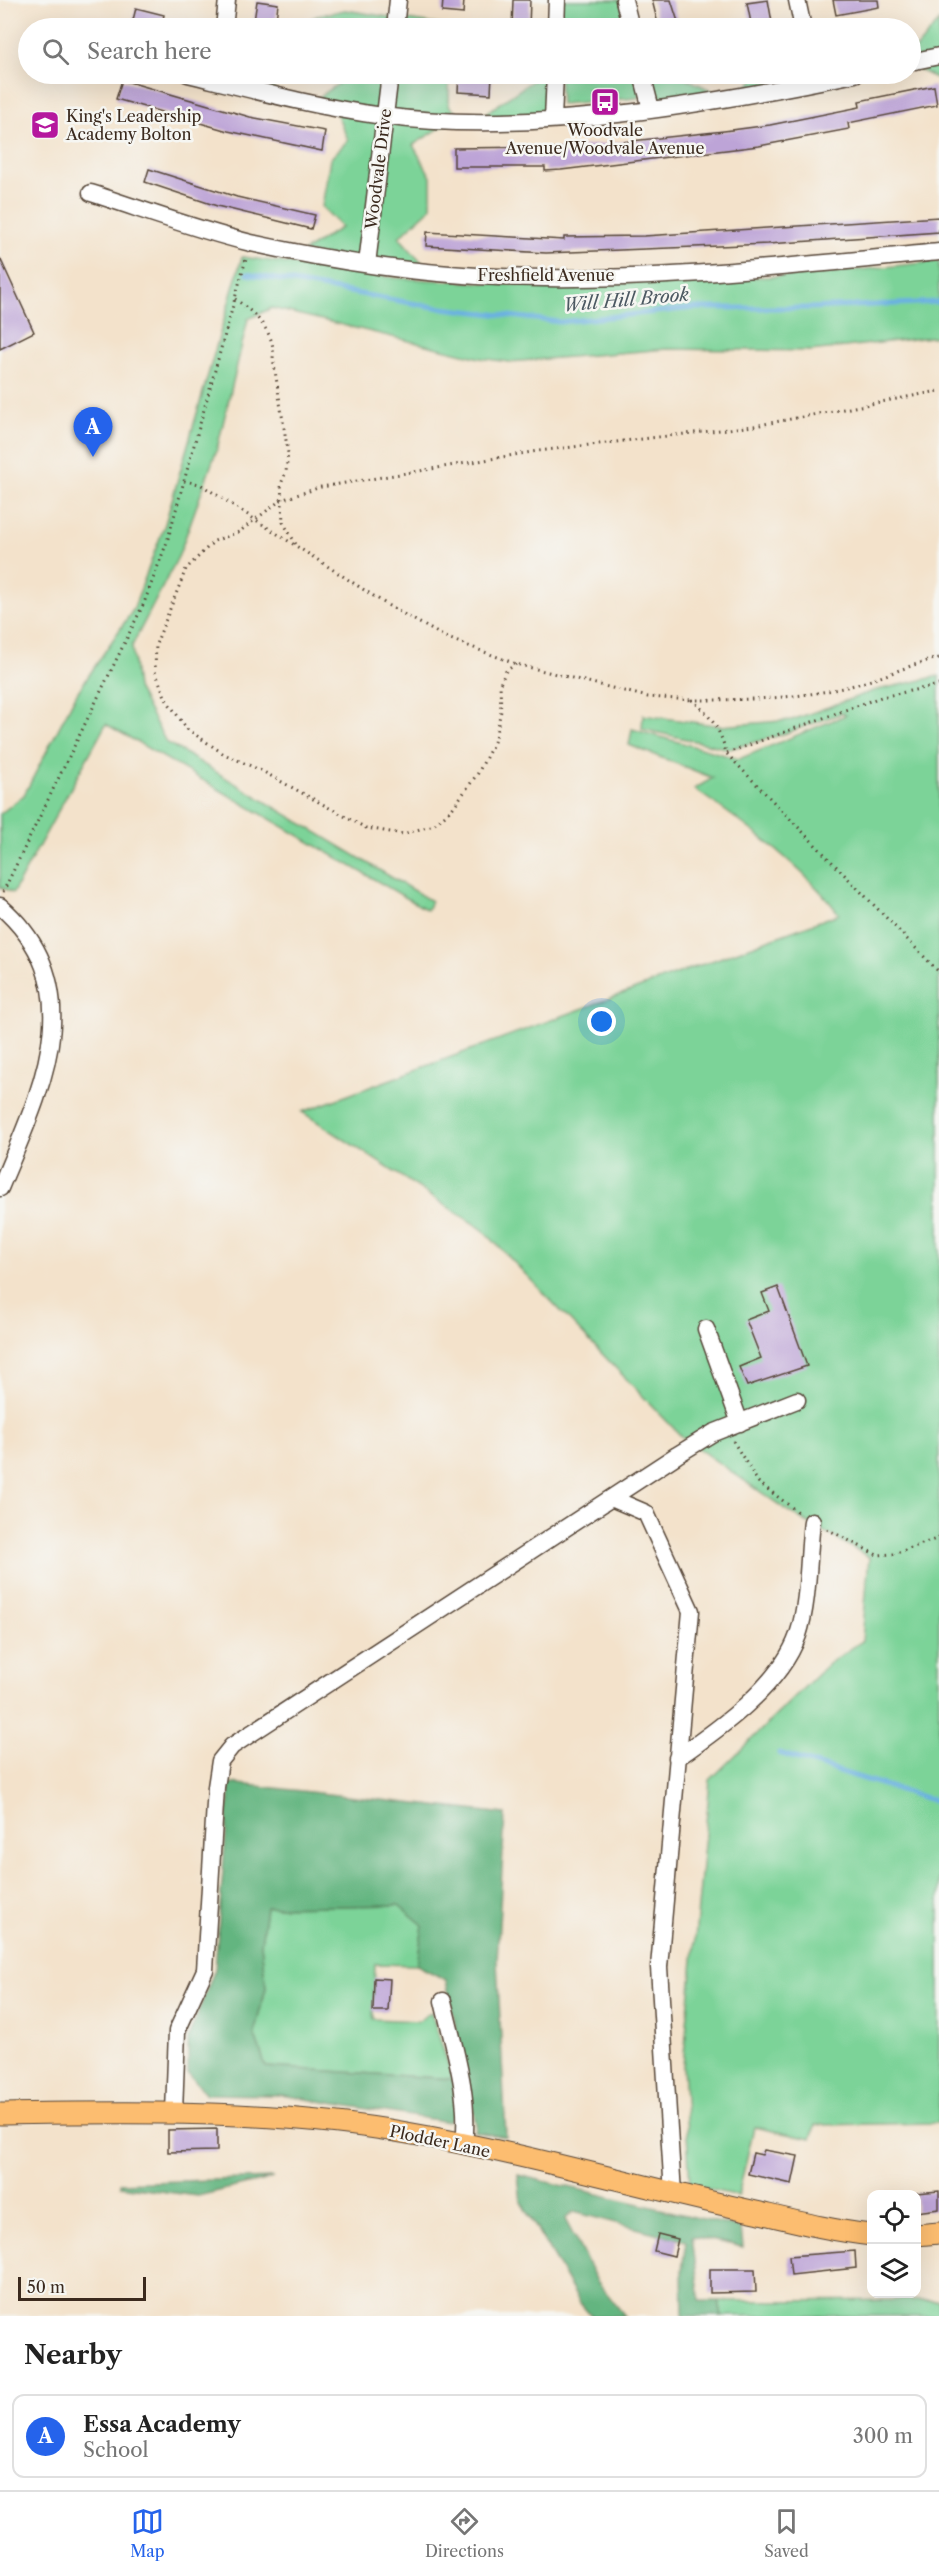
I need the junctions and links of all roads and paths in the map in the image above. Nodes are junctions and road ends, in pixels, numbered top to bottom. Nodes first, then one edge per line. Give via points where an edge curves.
1 (227, 0) edge
2 (398, 0) edge
3 (557, 0) edge
4 (624, 0) edge
5 (797, 0) edge
6 (225, 18) edge
7 (396, 18) edge
8 (556, 18) edge
9 (628, 18) edge
10 (800, 18) edge
11 (939, 56) edge
12 (921, 60) edge
13 (238, 84) edge
14 (389, 84) edge
15 (555, 84) edge
16 (645, 84) edge
17 (780, 84) edge
18 (651, 109) junction
19 (385, 116) junction
20 (553, 118) junction
21 (91, 193) dead end
22 (251, 243) junction
23 (939, 252) edge
24 (367, 264) junction
25 (235, 298) junction
26 (939, 391) edge
27 (184, 481) junction
28 (281, 500) junction
29 (253, 521) junction
30 (300, 550) junction
31 (939, 657) edge
32 (516, 664) junction
33 (939, 685) edge
34 (692, 700) junction
35 (726, 753) junction
36 (0, 899) edge
37 (0, 906) edge
38 (939, 972) edge
39 (0, 1188) edge
40 (706, 1329) dead end
41 (797, 1400) dead end
42 (740, 1423) junction
43 (612, 1498) junction
44 (812, 1521) dead end
45 (677, 1758) junction
46 (443, 2001) dead end
47 (174, 2112) junction
48 (0, 2114) edge
49 (464, 2144) junction
50 (673, 2194) junction
51 (939, 2233) edge
52 (867, 2234) edge
53 (921, 2235) edge

1 - 6 street
2 - 7 street
3 - 8 street
4 - 9 street
5 - 10 street
11 - 12 street
13 - 19 street via 281,98
14 - 19 street, Woodvale Drive
15 - 20 street
16 - 18 street
17 - 18 street
18 - 20 street
19 - 20 street via 464,120
19 - 24 street, Woodvale Drive
21 - 22 street, Freshfield Avenue
22 - 24 street, Freshfield Avenue
22 - 25 path
23 - 24 street, Freshfield Avenue via 751,270 582,277 498,277
25 - 27 path
25 - 28 path via 268,330 275,345 273,358 288,453
26 - 28 path via 754,426 538,452 321,487
27 - 29 path via 200,484
27 - 36 path via 168,542 144,603
28 - 29 path
28 - 30 path via 284,522
29 - 30 path
29 - 32 path via 239,532 214,542 186,569 156,644 155,671 166,699 187,729 224,754 366,828 403,834 434,825 452,809 494,742 501,711 500,684 506,671
30 - 32 path via 445,637
31 - 34 path via 906,665 866,682 813,694
32 - 34 path via 648,697
33 - 35 path via 881,697
34 - 35 path via 706,711 722,735
35 - 38 path
37 - 39 street via 23,931 43,966 54,1014 48,1061 36,1101
40 - 42 street
41 - 42 street
42 - 43 street via 713,1433
43 - 45 street via 646,1513 691,1611
43 - 47 street via 232,1746 220,1761 205,1970 177,2031
44 - 45 street via 802,1613 798,1635 789,1652 738,1712
45 - 50 street via 659,1966
46 - 49 street via 464,2094
47 - 48 main road, Plodder Lane
47 - 49 main road, Plodder Lane via 264,2114 333,2121
49 - 50 main road, Plodder Lane
50 - 52 main road, Plodder Lane
51 - 53 main road

